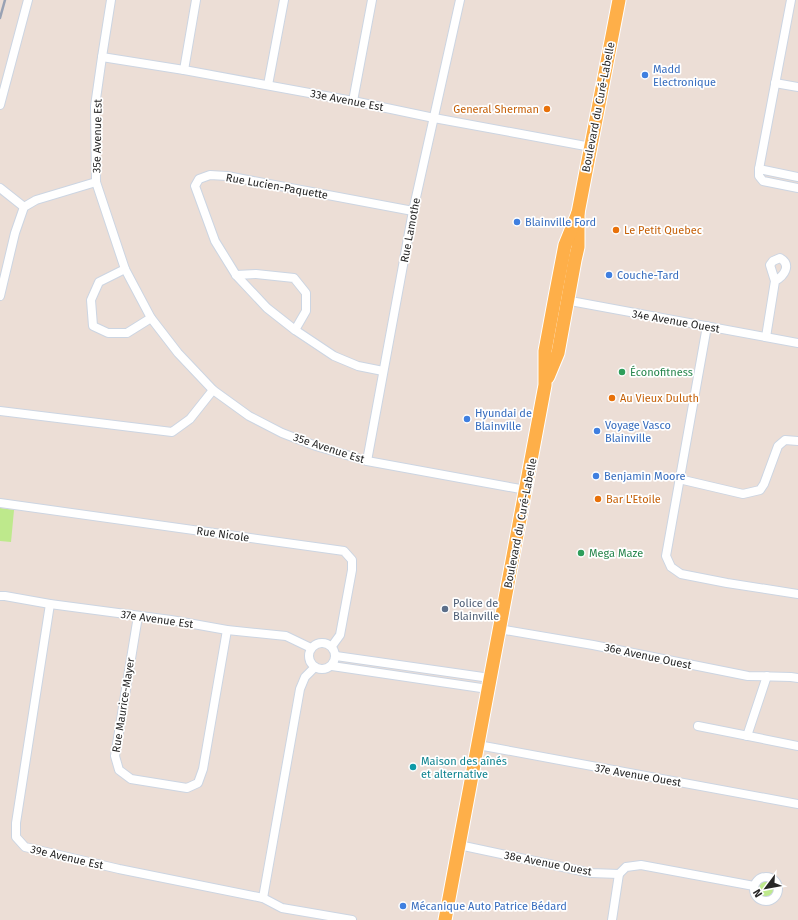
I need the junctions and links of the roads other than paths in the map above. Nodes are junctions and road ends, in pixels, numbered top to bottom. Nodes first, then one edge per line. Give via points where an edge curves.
1 (28, 0) edge
2 (111, 0) edge
3 (196, 0) edge
4 (284, 0) edge
5 (372, 0) edge
6 (460, 0) edge
7 (619, 0) edge
8 (791, 0) edge
9 (102, 57) junction
10 (184, 70) junction
11 (775, 83) junction
12 (268, 85) junction
13 (798, 87) edge
14 (353, 101) junction
15 (0, 105) edge
16 (434, 118) junction
17 (591, 147) junction
18 (759, 169) junction
19 (798, 177) edge
20 (96, 182) junction
21 (0, 188) edge
22 (798, 188) edge
23 (24, 207) junction
24 (413, 211) junction
25 (578, 213) junction
26 (125, 268) junction
27 (236, 275) junction
28 (775, 280) dead end
29 (0, 296) edge
30 (555, 297) junction
31 (568, 300) junction
32 (151, 318) junction
33 (707, 326) junction
34 (295, 330) junction
35 (766, 337) junction
36 (798, 343) edge
37 (383, 371) junction
38 (545, 385) junction
39 (213, 390) junction
40 (0, 411) edge
41 (798, 441) edge
42 (366, 461) junction
43 (679, 479) junction
44 (526, 490) junction
45 (0, 503) edge
46 (798, 594) edge
47 (0, 596) edge
48 (50, 604) junction
49 (138, 616) junction
50 (499, 629) junction
51 (227, 630) junction
52 (332, 646) junction
53 (311, 648) junction
54 (336, 656) junction
55 (399, 664) junction
56 (332, 666) junction
57 (315, 667) junction
58 (397, 675) junction
59 (767, 676) junction
60 (798, 678) edge
61 (489, 684) junction
62 (698, 726) dead end
63 (747, 736) junction
64 (478, 745) junction
65 (798, 746) edge
66 (798, 804) edge
67 (459, 845) junction
68 (619, 874) junction
69 (754, 886) dead end
70 (263, 898) junction
71 (352, 920) edge
72 (445, 920) edge
73 (612, 920) edge

1 - 15 street
2 - 9 street, 35e Avenue Est
3 - 10 street
4 - 12 street
5 - 14 street
6 - 16 street, Rue Lamothe
7 - 17 main road, Boulevard du Curé-Labelle
8 - 11 street
9 - 10 street, 33e Avenue Est
9 - 20 street, 35e Avenue Est via 95,106
10 - 12 street, 33e Avenue Est
11 - 13 street
11 - 18 street
12 - 14 street, 33e Avenue Est
14 - 16 street, 33e Avenue Est
16 - 17 street, 33e Avenue Est
16 - 24 street, Rue Lamothe
17 - 25 main road, Boulevard du Curé-Labelle
18 - 19 street
18 - 22 street via 759,176 763,181
20 - 23 street via 36,200
20 - 26 street, 35e Avenue Est
21 - 23 street
23 - 29 street
24 - 27 street, Rue Lucien-Paquette via 227,176 210,175 199,179 195,186 200,204 215,241
24 - 37 street, Rue Lamothe
25 - 30 main road, Boulevard du Curé-Labelle via 565,245
25 - 31 main road, Boulevard du Curé-Labelle via 578,247
26 - 32 street, 35e Avenue Est
26 - 32 street via 99,282 91,300 93,326 108,333 127,333
27 - 34 street, Rue Lucien-Paquette via 268,308
27 - 34 street via 256,274 294,278 306,293 306,311
28 - 35 street
30 - 31 street, 34e Avenue Ouest
30 - 38 main road, Boulevard du Curé-Labelle via 545,351
31 - 33 street, 34e Avenue Ouest
31 - 38 main road, Boulevard du Curé-Labelle via 558,353
32 - 39 street, 35e Avenue Est via 178,353
33 - 35 street, 34e Avenue Ouest
33 - 43 street
34 - 37 street, Rue Lucien-Paquette via 334,356 358,366
35 - 36 street, 34e Avenue Ouest
37 - 42 street, Rue Lamothe
38 - 44 main road, Boulevard du Curé-Labelle
39 - 40 street via 190,419 172,432
39 - 42 street, 35e Avenue Est via 249,416 282,433
41 - 43 street via 785,440 778,446 760,490 743,494
42 - 44 street, 35e Avenue Est
43 - 46 street via 666,556 671,567 681,574
44 - 50 main road, Boulevard du Curé-Labelle
45 - 52 street, Rue Nicole via 344,552 352,560 352,570 340,635
47 - 48 street, 37e Avenue Est
48 - 49 street, 37e Avenue Est
48 - 70 street, 39e Avenue Est via 16,823 16,837 25,847
49 - 51 street, 37e Avenue Est
49 - 51 street, Rue Maurice-Mayer via 115,756 119,770 130,779 187,788 198,783 203,769
50 - 59 street, 36e Avenue Ouest via 748,676
50 - 61 main road, Boulevard du Curé-Labelle
51 - 53 street, 37e Avenue Est via 286,636
52 - 53 street via 320,643
52 - 54 street
53 - 57 street via 309,658
54 - 55 street
54 - 56 street
55 - 58 street
55 - 61 street
56 - 57 street via 326,669
56 - 58 street
57 - 70 street via 305,678 300,689
58 - 61 street
59 - 60 street, 36e Avenue Ouest
59 - 63 street
61 - 64 main road, Boulevard du Curé-Labelle
62 - 63 street
63 - 65 street
64 - 66 street, 37e Avenue Ouest
64 - 67 main road, Boulevard du Curé-Labelle
67 - 68 street, 38e Avenue Ouest via 591,873
67 - 72 main road, Boulevard du Curé-Labelle
68 - 69 street, 38e Avenue Ouest via 626,867 641,865
68 - 73 street
70 - 71 street, 39e Avenue Est via 282,908

